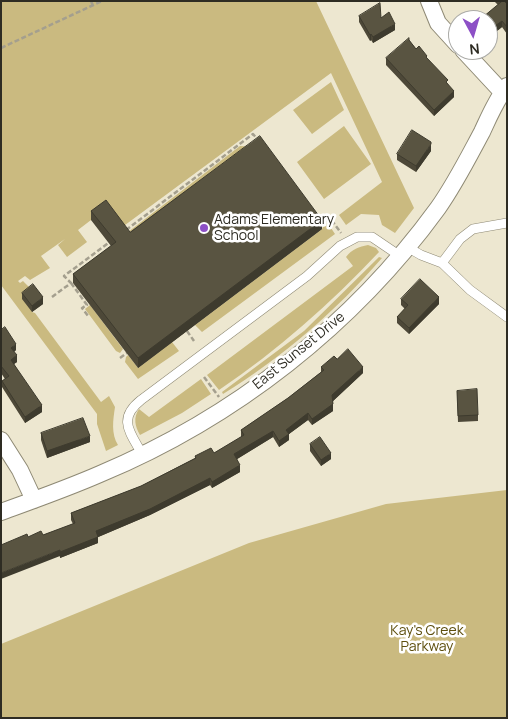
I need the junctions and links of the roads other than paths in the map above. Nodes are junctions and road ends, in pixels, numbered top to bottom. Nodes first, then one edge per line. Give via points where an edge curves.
1 (429, 1) edge
2 (448, 34) edge
3 (474, 60) edge
4 (504, 89) edge
5 (507, 224) edge
6 (404, 251) junction
7 (442, 263) junction
8 (507, 317) edge
9 (1, 440) edge
10 (142, 454) junction
11 (34, 500) junction
12 (1, 512) edge

1 - 2 street via 438,23
3 - 4 street
4 - 6 street, East Sunset Drive via 464,167
5 - 7 lane via 473,229 460,239
6 - 7 lane
6 - 10 street, East Sunset Drive via 337,323 272,377 185,433
6 - 10 lane via 372,237 357,237 340,246 307,276 141,400 127,416 128,429
7 - 8 lane via 470,290
9 - 11 street
10 - 11 street, East Sunset Drive
11 - 12 street, East Sunset Drive

